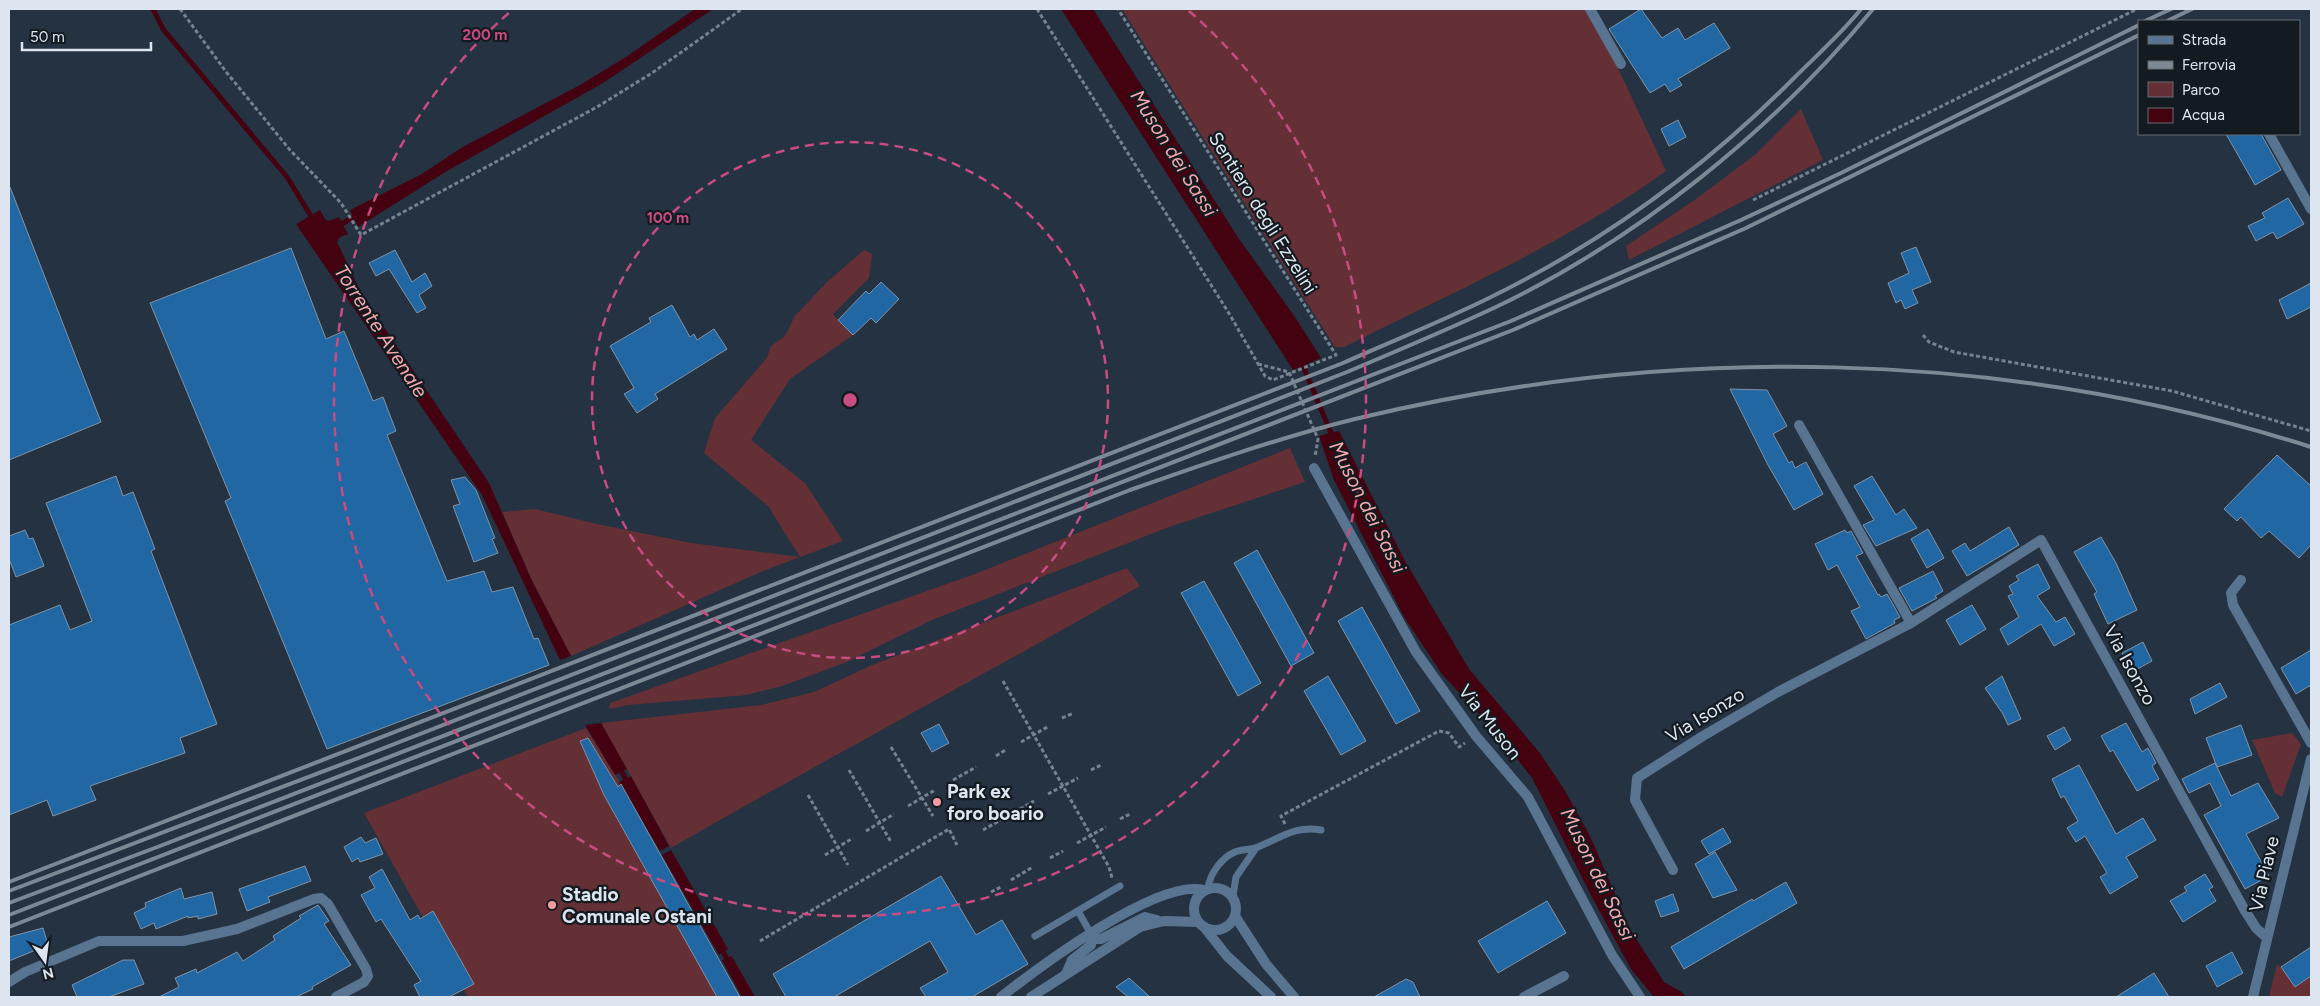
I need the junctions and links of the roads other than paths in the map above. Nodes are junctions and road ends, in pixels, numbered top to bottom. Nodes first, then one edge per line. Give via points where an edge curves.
1 (1590, 9) edge
2 (1620, 64) dead end
3 (2271, 135) edge
4 (2311, 209) edge
5 (1799, 425) dead end
6 (1314, 468) dead end
7 (2242, 580) dead end
8 (1911, 623) junction
9 (2311, 742) edge
10 (2311, 759) edge
11 (1322, 830) dead end
12 (1256, 848) junction
13 (1673, 870) dead end
14 (1120, 886) dead end
15 (1206, 889) junction
16 (1233, 896) junction
17 (1078, 911) junction
18 (1235, 916) junction
19 (1161, 922) junction
20 (1201, 924) junction
21 (1091, 934) junction
22 (1035, 936) dead end
23 (2267, 938) junction
24 (1066, 974) junction
25 (1564, 976) dead end
26 (9, 982) edge
27 (336, 997) edge
28 (1001, 997) edge
29 (1032, 997) edge
30 (1271, 997) edge
31 (1294, 997) edge
32 (1524, 997) edge
33 (1640, 997) edge
34 (2253, 997) edge

1 - 2 street
3 - 4 street
5 - 8 street
6 - 33 street, Via Muson via 1416,652 1476,736 1528,797 1612,955
7 - 9 street via 2231,593 2232,605
8 - 13 street, Via Isonzo via 1778,692 1637,778 1635,800
8 - 23 street, Via Isonzo via 2041,540 2244,909
10 - 23 street, Via Piave
11 - 12 lane via 1289,832
12 - 15 lane via 1234,852 1215,869
12 - 16 lane via 1236,878
14 - 17 lane
15 - 16 street via 1220,888
15 - 20 street via 1194,904
15 - 21 street via 1187,888 1161,895
16 - 18 street via 1237,908
17 - 21 lane
17 - 22 lane
18 - 20 street via 1220,930
18 - 31 street via 1266,964
19 - 20 street
19 - 21 street via 1145,917 1101,939
19 - 24 street via 1140,927
20 - 30 street via 1227,956
21 - 24 street via 1091,945 1072,960
21 - 28 street
23 - 34 street, Via Piave
24 - 29 street
25 - 32 street
26 - 27 street via 98,941 184,941 237,929 319,898 328,904 368,976 366,981

